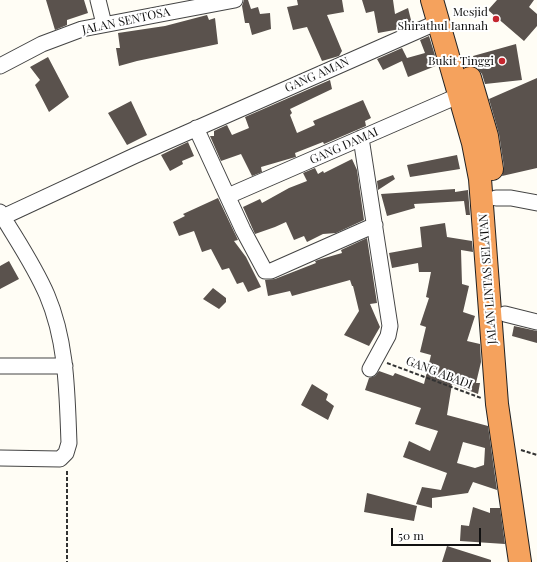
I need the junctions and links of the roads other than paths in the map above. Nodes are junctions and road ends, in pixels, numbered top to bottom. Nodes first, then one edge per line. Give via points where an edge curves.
1 (98, 0) edge
2 (235, 0) edge
3 (432, 0) edge
4 (447, 0) edge
5 (438, 22) junction
6 (104, 24) junction
7 (0, 66) edge
8 (460, 95) junction
9 (196, 128) junction
10 (360, 138) junction
11 (228, 196) junction
12 (496, 198) junction
13 (537, 203) edge
14 (1, 215) edge
15 (375, 225) junction
16 (505, 314) junction
17 (537, 322) edge
18 (372, 363) road end
19 (0, 366) edge
20 (65, 366) junction
21 (519, 454) edge
22 (0, 458) edge
23 (520, 562) edge
24 (533, 562) edge

1 - 6 street
2 - 6 street, JALAN SENTOSA
3 - 5 highway, JALAN LINTAS SELATAN
4 - 12 highway, JALAN LINTAS SELATAN via 487,136
5 - 8 highway, JALAN LINTAS SELATAN
5 - 9 street, GANG AMAN
6 - 7 street, JALAN SENTOSA via 42,44
8 - 10 street, GANG DAMAI
8 - 21 highway, JALAN LINTAS SELATAN via 473,143 483,204 497,404
9 - 11 street
9 - 14 street, GANG AMAN
10 - 11 street, GANG DAMAI
10 - 15 street
11 - 15 street via 243,230 268,272
12 - 13 street
12 - 16 highway, JALAN LINTAS SELATAN
14 - 20 street via 35,270 47,295 60,336
15 - 18 street via 390,326 388,336
16 - 17 street
16 - 21 highway, JALAN LINTAS SELATAN via 510,396
19 - 20 street
20 - 22 street via 69,443 66,453 60,459
21 - 23 highway, JALAN LINTAS SELATAN
21 - 24 highway, JALAN LINTAS SELATAN

